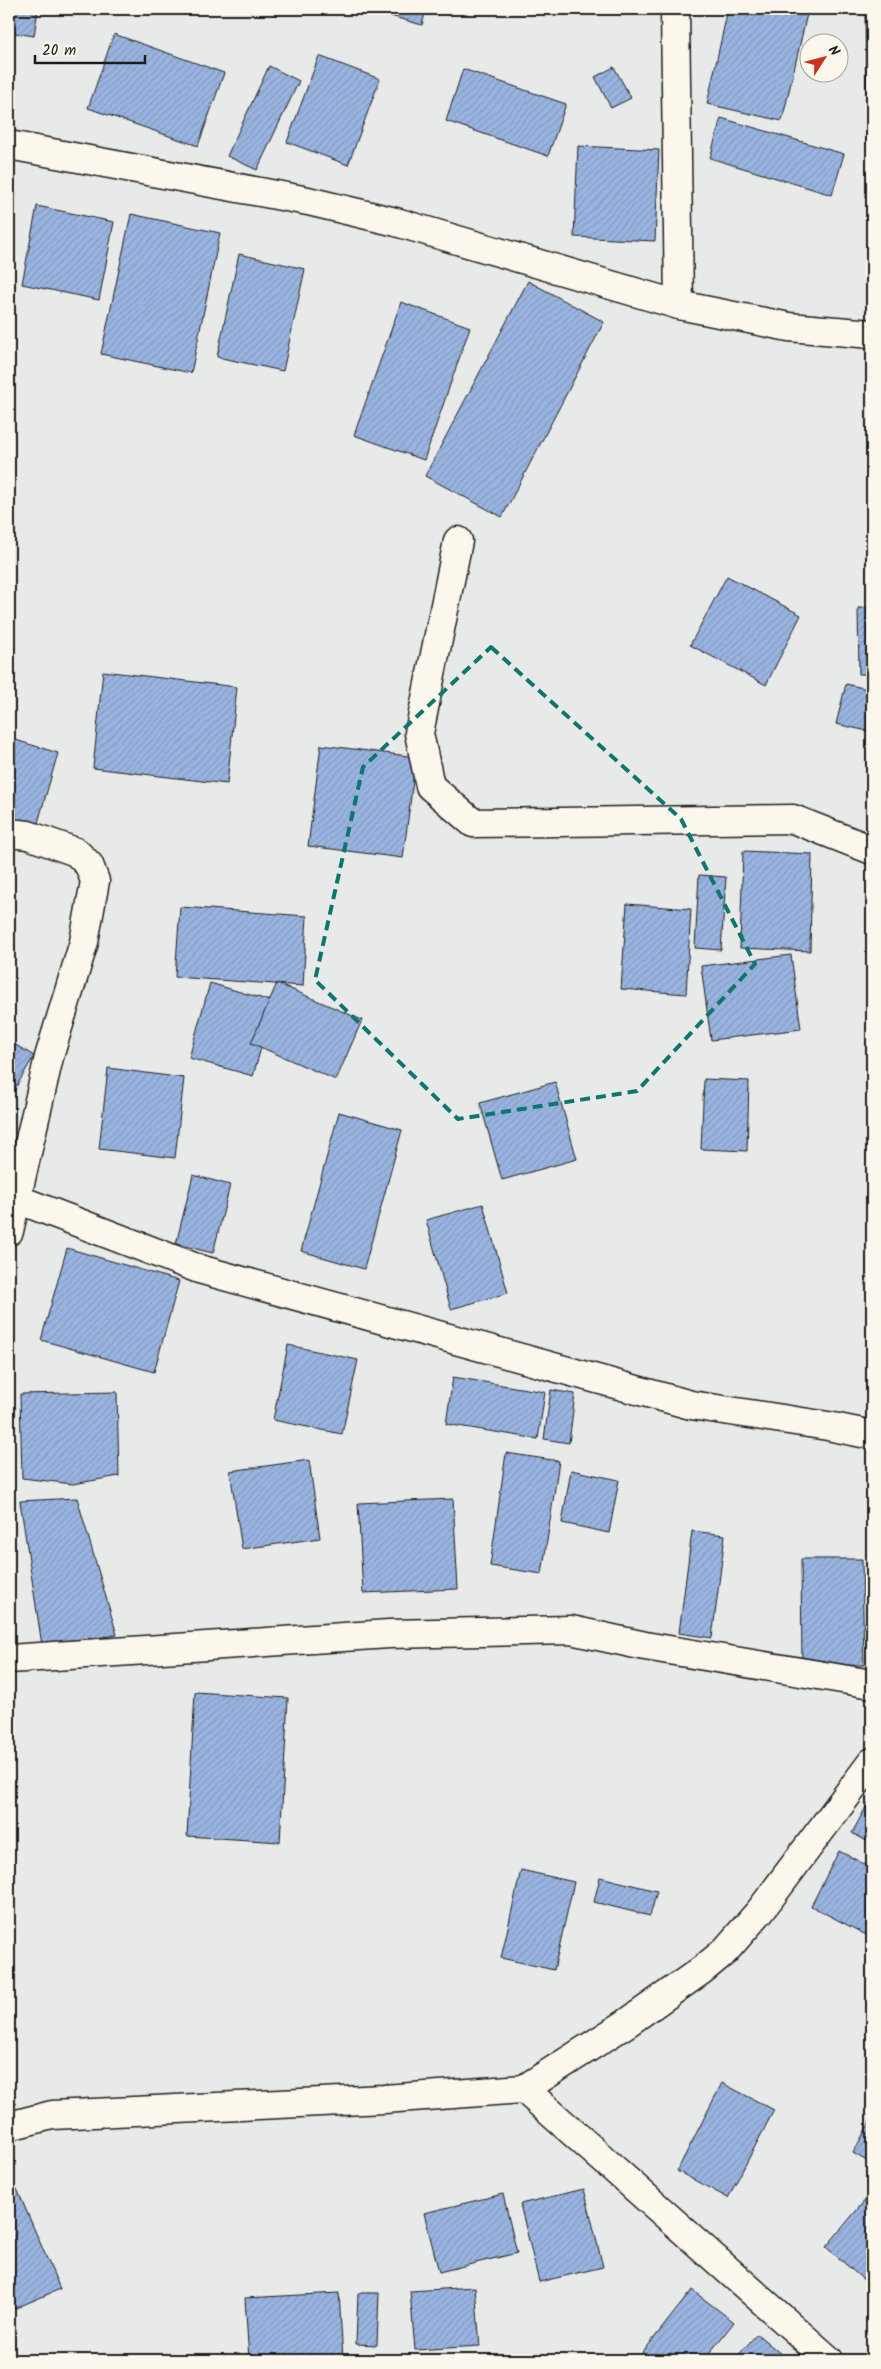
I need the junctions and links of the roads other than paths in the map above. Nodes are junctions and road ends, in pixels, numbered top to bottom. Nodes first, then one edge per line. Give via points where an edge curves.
1 (675, 9) edge
2 (9, 145) edge
3 (679, 305) junction
4 (872, 334) edge
5 (458, 541) dead end
6 (9, 833) edge
7 (872, 850) edge
8 (17, 1199) junction
9 (9, 1231) edge
10 (872, 1435) edge
11 (9, 1659) edge
12 (872, 1684) edge
13 (872, 1762) edge
14 (524, 2090) junction
15 (9, 2126) edge
16 (829, 2360) edge

1 - 3 street
2 - 3 street via 308,201 396,222
3 - 4 street via 789,327
5 - 7 street via 419,733 430,786 473,823 793,819
6 - 8 street via 76,852 89,865 95,881 84,942 49,1057
8 - 9 street
8 - 10 street via 199,1269 692,1405
11 - 12 street via 389,1634 571,1630 645,1646
13 - 14 street via 760,1911 725,1951 627,2023
14 - 15 street via 384,2100 52,2115
14 - 16 street

